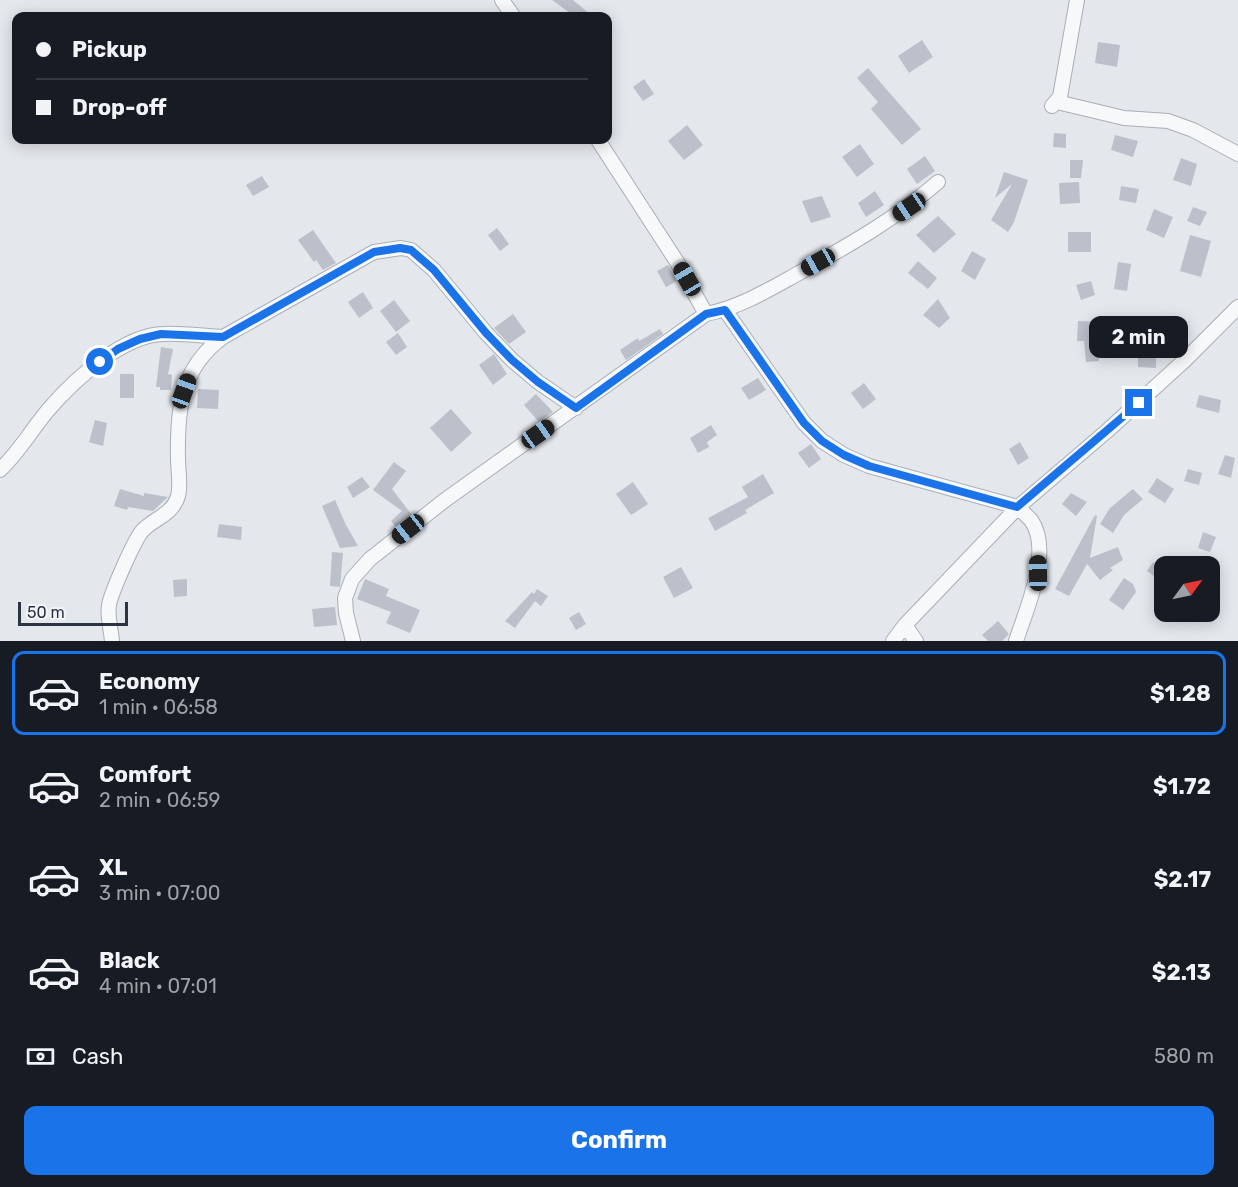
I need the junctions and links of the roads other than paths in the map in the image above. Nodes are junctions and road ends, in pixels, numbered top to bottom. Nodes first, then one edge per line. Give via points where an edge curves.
1 (1077, 0) edge
2 (601, 144) edge
3 (1238, 154) edge
4 (938, 182) dead end
5 (1238, 307) edge
6 (725, 310) junction
7 (706, 314) junction
8 (223, 337) junction
9 (576, 408) junction
10 (0, 470) edge
11 (1017, 507) junction
12 (905, 625) junction
13 (112, 641) edge
14 (353, 641) edge
15 (893, 641) edge
16 (916, 641) edge
17 (1016, 641) edge

1 - 3 street via 1060,97 1054,104 1124,118 1168,121
2 - 7 street
4 - 6 street via 871,233
5 - 11 street via 1142,400
6 - 7 street
6 - 11 street via 804,423 822,441 869,466
7 - 9 street
8 - 9 street via 374,252 411,250 434,270 512,360
8 - 10 street via 161,334 118,349 82,376 50,408
8 - 13 street via 207,349 189,378 177,429 179,494 174,506 144,530 134,544 108,605
9 - 14 street via 445,500 370,559 352,579 345,598
11 - 12 street
11 - 17 street via 1031,520 1037,534 1038,573
12 - 15 street
12 - 16 street

